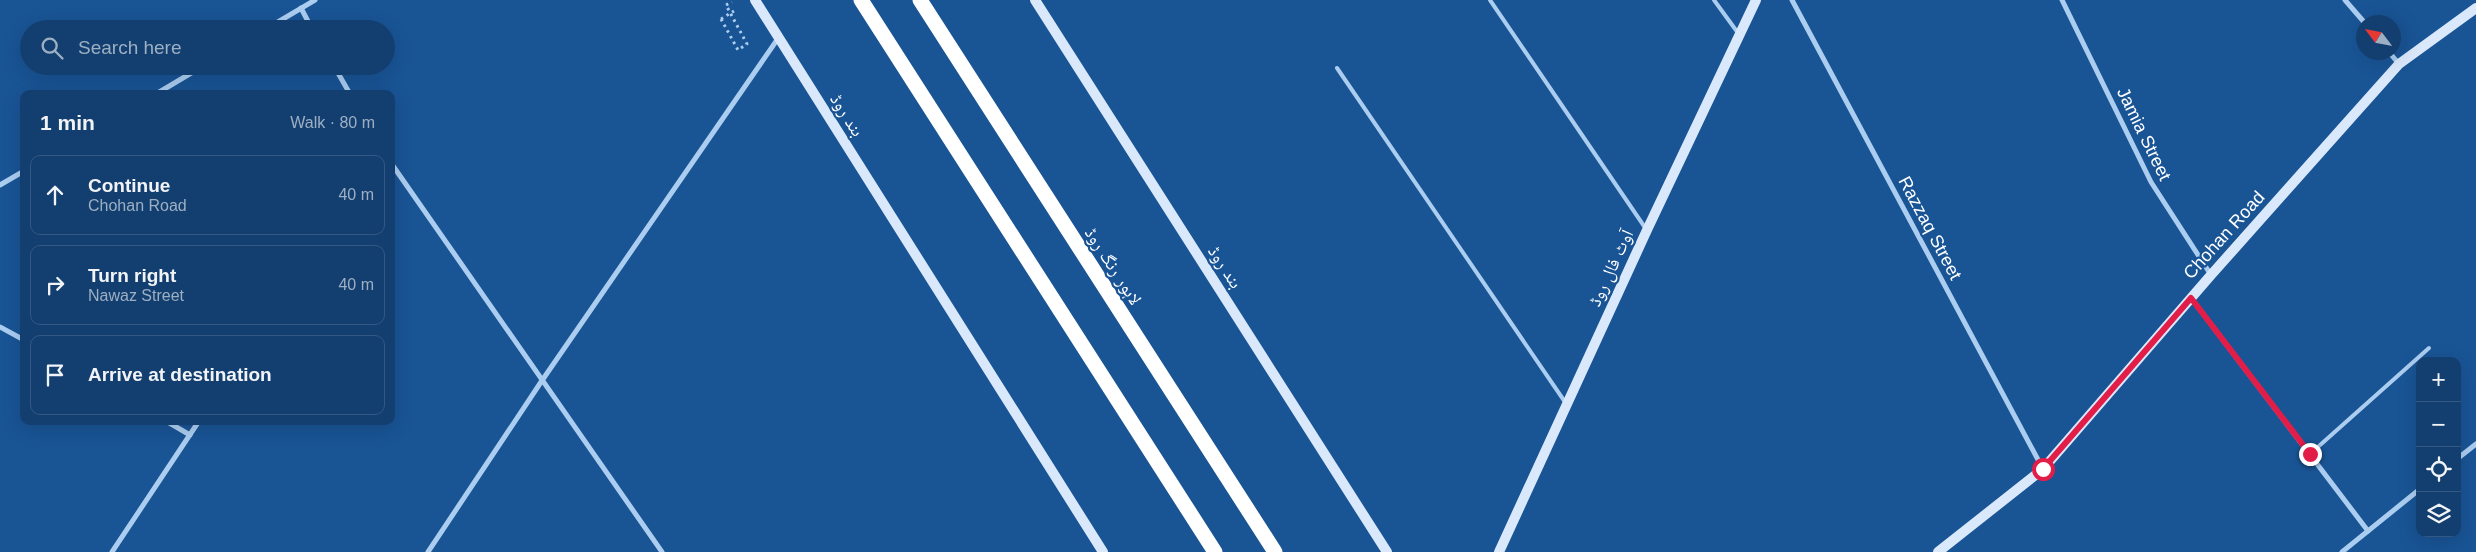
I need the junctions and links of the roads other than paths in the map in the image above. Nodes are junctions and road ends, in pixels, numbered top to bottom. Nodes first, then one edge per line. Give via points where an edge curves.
1 (315, 0) edge
2 (755, 0) edge
3 (861, 0) edge
4 (920, 0) edge
5 (1035, 0) edge
6 (1490, 0) edge
7 (1714, 0) edge
8 (1756, 0) edge
9 (1792, 0) edge
10 (2062, 0) edge
11 (2345, 0) edge
12 (301, 8) junction
13 (2476, 8) edge
14 (2358, 15) edge
15 (281, 20) edge
16 (307, 20) edge
17 (1738, 33) junction
18 (779, 36) junction
19 (2396, 60) edge
20 (2399, 64) junction
21 (1337, 68) dead end
22 (188, 75) edge
23 (339, 75) edge
24 (163, 90) edge
25 (348, 90) edge
26 (395, 169) edge
27 (20, 173) edge
28 (0, 185) edge
29 (1647, 230) junction
30 (2211, 275) junction
31 (2191, 298) junction
32 (0, 327) edge
33 (20, 338) edge
34 (2429, 348) dead end
35 (542, 382) junction
36 (1566, 404) junction
37 (173, 425) edge
38 (196, 425) edge
39 (190, 435) junction
40 (2476, 444) edge
41 (2310, 454) junction
42 (2461, 456) edge
43 (2043, 469) junction
44 (2416, 492) edge
45 (2368, 531) junction
46 (112, 552) edge
47 (428, 552) edge
48 (662, 552) edge
49 (1103, 552) edge
50 (1215, 552) edge
51 (1275, 552) edge
52 (1387, 552) edge
53 (1499, 552) edge
54 (1938, 552) edge
55 (2342, 552) edge

1 - 12 street
2 - 18 street, بند روڈ
3 - 50 highway
4 - 51 highway, لاہور رنگ روڈ
5 - 52 street, بند روڈ
6 - 29 lane
7 - 17 lane
8 - 17 street, آوٹ فال روڈ
9 - 43 street, Razzaq Street
10 - 30 street, Jamia Street via 2150,182
11 - 14 street
12 - 15 street
12 - 16 street
13 - 20 street, Chohan Road
17 - 29 street, آوٹ فال روڈ
18 - 35 street
18 - 49 street, بند روڈ
19 - 20 street
20 - 30 street, Chohan Road
21 - 36 lane
22 - 24 street
23 - 25 street
26 - 35 street
27 - 28 street
29 - 36 street, آوٹ فال روڈ
30 - 31 street, Chohan Road
31 - 41 street
31 - 43 street, Chohan Road
32 - 33 street
34 - 41 lane
35 - 47 street
35 - 48 street
36 - 53 street, آوٹ فال روڈ
37 - 39 street
38 - 39 street
39 - 46 street
40 - 42 street
41 - 45 street
43 - 54 street, Chohan Road
44 - 45 street
45 - 55 street

